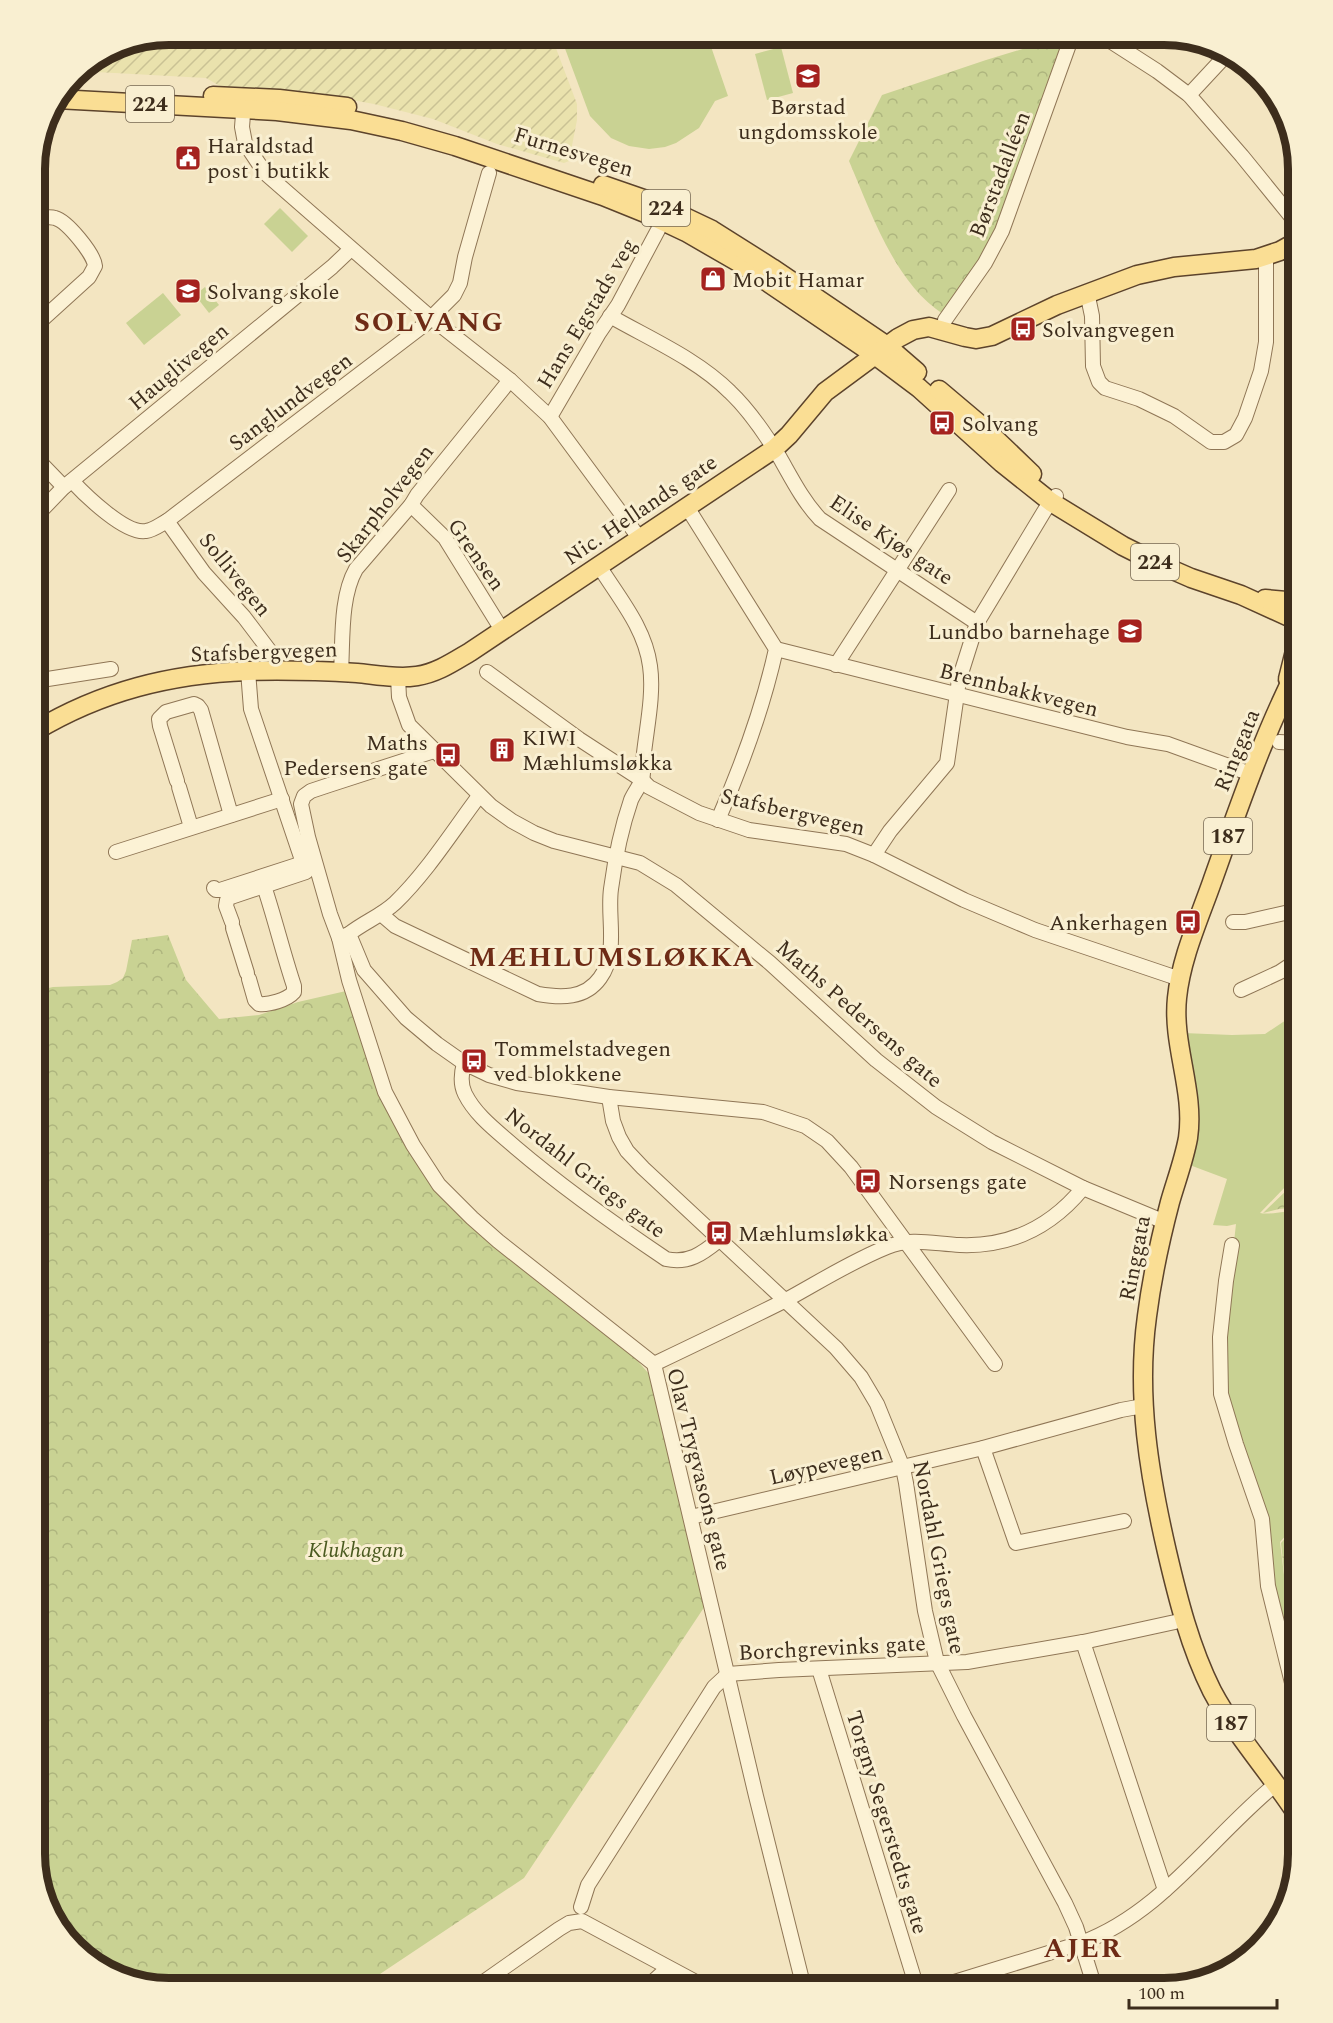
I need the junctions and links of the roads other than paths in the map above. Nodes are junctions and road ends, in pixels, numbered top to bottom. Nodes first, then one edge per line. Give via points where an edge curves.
1 (1069, 45) edge
2 (1117, 45) edge
3 (1221, 59) edge
4 (75, 89) edge
5 (1189, 95) junction
6 (67, 99) edge
7 (244, 103) junction
8 (489, 173) dead end
9 (1288, 212) edge
10 (45, 218) edge
11 (658, 230) dead end
12 (1288, 246) edge
13 (351, 249) junction
14 (1266, 256) junction
15 (1086, 292) junction
16 (610, 316) junction
17 (45, 317) edge
18 (430, 317) junction
19 (945, 320) dead end
20 (881, 351) junction
21 (510, 380) junction
22 (550, 417) junction
23 (774, 449) junction
24 (45, 465) edge
25 (68, 484) junction
26 (949, 490) dead end
27 (1054, 499) junction
28 (411, 505) junction
29 (45, 507) edge
30 (687, 507) junction
31 (167, 520) junction
32 (640, 539) junction
33 (599, 566) junction
34 (897, 569) junction
35 (1241, 595) junction
36 (1288, 601) edge
37 (1288, 616) edge
38 (977, 622) junction
39 (502, 630) junction
40 (776, 649) junction
41 (272, 654) dead end
42 (836, 665) junction
43 (111, 669) dead end
44 (248, 671) junction
45 (341, 672) junction
46 (487, 672) dead end
47 (398, 677) junction
48 (45, 679) edge
49 (1288, 680) edge
50 (1288, 688) edge
51 (956, 695) junction
52 (1284, 695) junction
53 (45, 726) edge
54 (1280, 742) dead end
55 (1288, 742) edge
56 (434, 751) junction
57 (1251, 774) junction
58 (642, 780) junction
59 (479, 796) junction
60 (282, 799) junction
61 (231, 815) junction
62 (718, 820) junction
63 (191, 827) junction
64 (116, 852) dead end
65 (874, 855) junction
66 (616, 857) junction
67 (303, 862) junction
68 (264, 886) junction
69 (214, 888) dead end
70 (1288, 912) edge
71 (381, 914) junction
72 (1233, 922) dead end
73 (344, 936) junction
74 (1288, 967) edge
75 (1180, 979) junction
76 (1241, 990) dead end
77 (464, 1063) junction
78 (609, 1097) junction
79 (1083, 1188) junction
80 (1165, 1222) junction
81 (718, 1240) junction
82 (906, 1241) junction
83 (1232, 1245) dead end
84 (785, 1300) junction
85 (654, 1364) junction
86 (995, 1364) dead end
87 (1143, 1406) junction
88 (983, 1448) junction
89 (903, 1468) junction
90 (691, 1517) junction
91 (1124, 1521) dead end
92 (1175, 1622) dead end
93 (1083, 1642) junction
94 (937, 1662) junction
95 (1288, 1664) edge
96 (819, 1669) junction
97 (728, 1674) junction
98 (1276, 1784) junction
99 (1288, 1801) edge
100 (1165, 1890) junction
101 (581, 1907) dead end
102 (1081, 1943) junction
103 (668, 1968) junction
104 (489, 1978) edge
105 (657, 1978) edge
106 (688, 1978) edge
107 (802, 1978) edge
108 (914, 1978) edge
109 (967, 1978) edge
110 (1092, 1978) edge

1 - 19 street, Børstadalléen via 1002,231
2 - 5 street
3 - 5 street
4 - 7 main road, Furnesvegen / 224
5 - 9 street
6 - 7 main road, Furnesvegen / 224
7 - 13 street via 245,142 265,173
7 - 20 main road, Furnesvegen / 224 via 318,102 353,108 630,193 711,230 772,268
8 - 18 street, Sanglundvegen via 460,283 454,295
10 - 17 street via 62,221 85,246 95,267
11 - 16 street, Hans Egstads veg
12 - 14 main road
13 - 18 street
13 - 25 street, Hauglivegen
14 - 15 main road via 1158,270
14 - 15 street via 1266,332 1261,371 1245,418 1236,435 1224,442 1211,442 1174,416 1099,382 1093,366 1092,316
15 - 20 main road via 992,336 965,337 920,327
16 - 22 street, Hans Egstads veg
16 - 23 street, Elise Kjøs gate via 718,381 731,392
18 - 21 street
18 - 31 street, Sanglundvegen via 424,326
20 - 23 main road, Nic. Hellands gate via 825,392
20 - 27 main road, Furnesvegen / 224 via 984,428
21 - 22 street
21 - 28 street, Skarpholvegen
22 - 32 street
23 - 30 main road, Nic. Hellands gate
23 - 34 street, Elise Kjøs gate via 819,519
24 - 25 street
25 - 29 street, Hauglivegen
25 - 31 street, Sanglundvegen via 137,531 146,531
26 - 34 street
27 - 35 main road, Furnesvegen / 224 via 1123,546 1191,578
27 - 38 street
28 - 39 street, Grensen via 445,538
28 - 45 street, Skarpholvegen via 351,577 346,595
30 - 32 main road, Nic. Hellands gate
30 - 40 street
31 - 41 street, Sollivegen via 204,573
32 - 33 main road, Nic. Hellands gate
33 - 39 main road, Nic. Hellands gate
33 - 58 street via 637,625 650,667
34 - 38 street, Elise Kjøs gate
34 - 42 street
35 - 36 main road, Furnesvegen / 224
35 - 37 main road, Furnesvegen / 224
38 - 51 street
39 - 47 main road, Nic. Hellands gate via 438,670
40 - 42 street, Brennbakkvegen
40 - 62 street via 758,718
42 - 51 street, Brennbakkvegen
43 - 48 street
44 - 45 main road, Stafsbergvegen
44 - 53 main road, Stafsbergvegen via 187,676 136,687 84,705
44 - 60 street via 251,709
45 - 47 main road, Stafsbergvegen
46 - 58 street, Stafsbergvegen
47 - 56 street, Maths Pedersens gate via 404,717
49 - 52 main road, Ringgata / 187
50 - 52 main road, Ringgata / 187
51 - 57 street, Brennbakkvegen via 1168,744
51 - 65 street via 947,763
52 - 57 main road, Ringgata / 187
54 - 55 street
56 - 59 street, Maths Pedersens gate
56 - 73 street via 304,796 301,804 308,837 330,914
57 - 75 main road, Ringgata / 187
58 - 62 street, Stafsbergvegen via 682,805
58 - 66 street via 632,798
59 - 66 street, Maths Pedersens gate via 534,833
59 - 71 street via 416,878
60 - 61 street
60 - 67 street
61 - 63 street
61 - 63 street via 201,710 194,704 166,712 159,719 160,726
62 - 65 street, Stafsbergvegen via 749,830 846,844
63 - 64 street
65 - 75 street, Stafsbergvegen via 1035,930
66 - 71 street via 610,892 607,968 594,986 571,996 538,994 395,926
66 - 79 street, Maths Pedersens gate via 640,863 676,885 770,963 876,1060 936,1107 992,1142
67 - 68 street via 306,872
67 - 69 street via 220,890
68 - 68 street via 294,987 290,996 264,1005 255,1000 226,906 227,900
70 - 72 street
71 - 73 street
73 - 77 street via 380,989 414,1024
73 - 85 street, Olav Trygvasons gate via 347,975 385,1092 439,1185 498,1241
74 - 76 street
75 - 80 main road, Ringgata / 187 via 1176,1013 1189,1122
77 - 78 street via 517,1083
77 - 81 street, Nordahl Griegs gate via 464,1093 485,1120 606,1219 666,1259 677,1262 697,1257
78 - 81 street, Nordahl Griegs gate via 616,1129 627,1151
78 - 82 street via 763,1112 805,1126 827,1141 851,1167
79 - 80 street, Maths Pedersens gate
79 - 82 street via 1056,1216 1012,1239 960,1245
80 - 87 main road, Ringgata / 187 via 1146,1321
81 - 84 street, Nordahl Griegs gate
82 - 84 street via 888,1246
82 - 86 street
83 - 95 street via 1220,1337 1221,1394 1262,1519 1268,1586
84 - 85 street
84 - 89 street, Nordahl Griegs gate via 861,1377 877,1404
85 - 90 street, Olav Trygvasons gate
87 - 88 street, Løypevegen
87 - 98 main road, Ringgata / 187 via 1158,1513 1194,1650 1224,1711
88 - 89 street, Løypevegen
88 - 91 street via 1016,1542
89 - 90 street, Løypevegen
89 - 94 street, Nordahl Griegs gate via 925,1611
90 - 97 street, Olav Trygvasons gate
92 - 93 street, Borchgrevinks gate
93 - 94 street, Borchgrevinks gate via 967,1662
93 - 100 street
94 - 96 street, Borchgrevinks gate
94 - 102 street, Nordahl Griegs gate via 1065,1903
96 - 97 street, Borchgrevinks gate
96 - 108 street, Torgny Segerstedts gate
97 - 101 street, Borchgrevinks gate via 714,1687 588,1885
97 - 107 street, Olav Trygvasons gate
98 - 99 main road, Ringgata / 187
98 - 100 street
100 - 102 street via 1125,1922
102 - 109 street
102 - 110 street, Nordahl Griegs gate
103 - 104 street via 582,1921 559,1929
103 - 105 street
103 - 106 street

